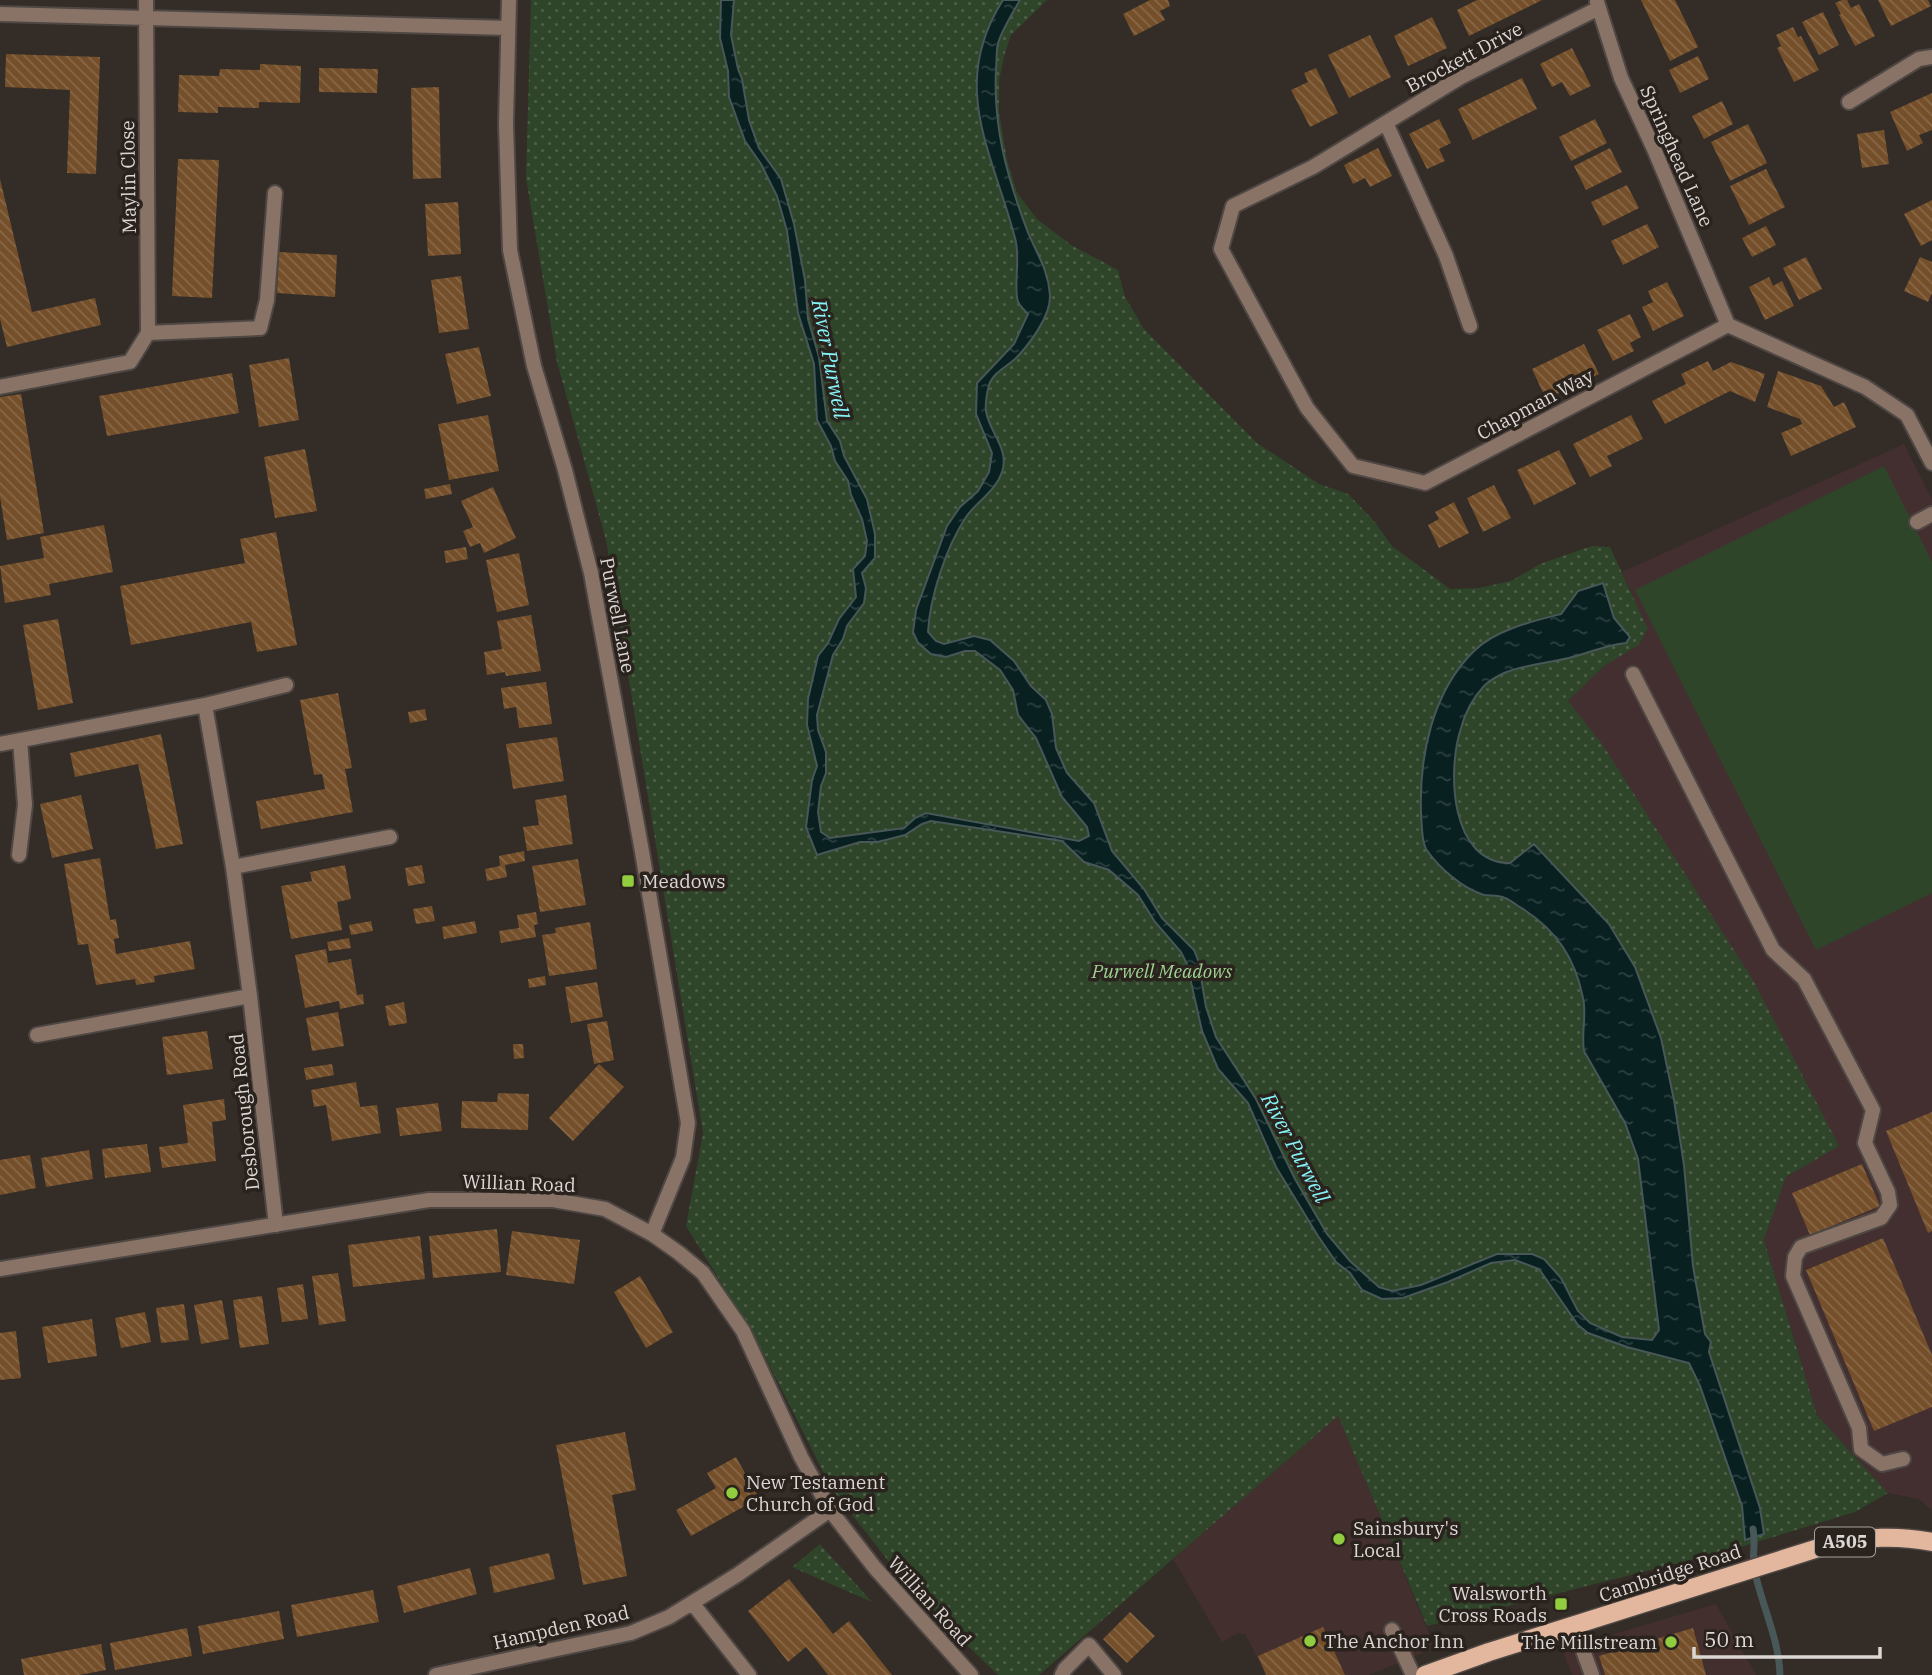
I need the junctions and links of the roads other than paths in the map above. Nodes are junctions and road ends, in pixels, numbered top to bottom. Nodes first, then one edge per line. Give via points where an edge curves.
1 (146, 0) edge
2 (509, 0) edge
3 (1597, 4) edge
4 (0, 14) edge
5 (146, 20) junction
6 (508, 29) junction
7 (1932, 57) edge
8 (1849, 102) dead end
9 (1386, 122) junction
10 (275, 193) dead end
11 (1221, 249) joint
12 (1728, 325) junction
13 (1470, 326) dead end
14 (148, 333) junction
15 (0, 387) edge
16 (1932, 463) edge
17 (1932, 514) edge
18 (1917, 522) dead end
19 (1633, 674) dead end
20 (286, 685) dead end
21 (205, 705) junction
22 (20, 740) junction
23 (0, 744) edge
24 (390, 837) dead end
25 (19, 855) dead end
26 (233, 867) junction
27 (250, 996) junction
28 (37, 1035) dead end
29 (276, 1225) junction
30 (652, 1234) junction
31 (0, 1269) edge
32 (1903, 1460) dead end
33 (830, 1510) junction
34 (1932, 1542) edge
35 (693, 1604) junction
36 (1574, 1626) junction
37 (1392, 1630) dead end
38 (968, 1674) edge
39 (436, 1675) edge
40 (749, 1675) edge
41 (1062, 1675) edge
42 (1114, 1675) edge
43 (1413, 1675) edge
44 (1424, 1675) edge
45 (1592, 1675) edge

1 - 5 street, Maylin Close
2 - 6 street, Purwell Lane
3 - 9 street, Brockett Drive
3 - 12 street, Springhead Lane via 1621,78
4 - 5 street
5 - 6 street
5 - 14 street, Maylin Close
6 - 30 street, Purwell Lane via 510,250 534,366 591,573 688,1123 683,1158
7 - 8 street via 1919,59
9 - 11 street, Brockett Drive via 1313,167 1233,206
9 - 13 street via 1446,256
10 - 14 street via 267,300 260,328
11 - 12 street, Chapman Way via 1307,408 1353,466 1425,484
12 - 16 street via 1865,387 1907,415
14 - 15 street via 130,362
17 - 18 street
19 - 32 street via 1773,950 1804,979 1873,1110 1865,1143 1890,1205 1881,1218 1801,1247 1793,1276 1859,1428 1861,1449 1882,1464
20 - 21 street
21 - 22 street
21 - 26 street, Desborough Road
22 - 23 street
22 - 25 street via 25,806
24 - 26 street
26 - 27 street, Desborough Road
27 - 28 street
27 - 29 street, Desborough Road
29 - 30 street, Willian Road via 429,1200 553,1200 606,1209
29 - 31 street, Willian Road
30 - 33 street, Willian Road via 702,1273 743,1331
33 - 35 street, Hampden Road
33 - 38 street, Willian Road
34 - 36 main road, Cambridge Road / A505 via 1904,1536 1831,1544
35 - 39 street, Hampden Road via 632,1633
35 - 40 street
36 - 44 main road, Cambridge Road / A505
36 - 45 street
37 - 43 street
41 - 42 street via 1088,1645

